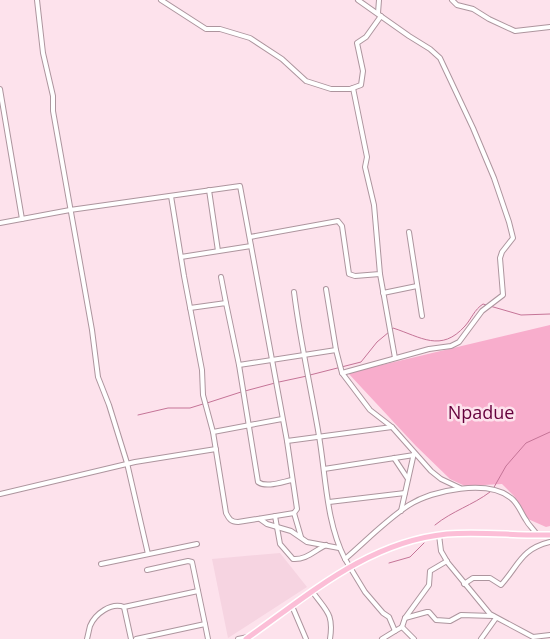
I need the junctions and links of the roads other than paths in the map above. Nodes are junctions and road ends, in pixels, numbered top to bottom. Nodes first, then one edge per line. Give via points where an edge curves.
1 (37, 0) edge
2 (161, 0) edge
3 (358, 0) edge
4 (379, 0) edge
5 (452, 0) edge
6 (379, 14) junction
7 (550, 27) edge
8 (353, 88) junction
9 (0, 90) edge
10 (208, 190) junction
11 (171, 196) junction
12 (70, 210) junction
13 (22, 219) junction
14 (0, 223) edge
15 (409, 232) dead end
16 (250, 237) junction
17 (251, 246) junction
18 (218, 251) junction
19 (181, 257) junction
20 (380, 274) junction
21 (221, 277) dead end
22 (417, 286) junction
23 (326, 289) dead end
24 (294, 292) dead end
25 (383, 292) junction
26 (226, 303) junction
27 (190, 308) junction
28 (422, 316) dead end
29 (336, 350) junction
30 (303, 354) junction
31 (395, 358) junction
32 (271, 359) junction
33 (239, 365) junction
34 (342, 373) junction
35 (282, 419) junction
36 (249, 425) junction
37 (392, 427) junction
38 (213, 432) junction
39 (319, 437) junction
40 (287, 441) junction
41 (216, 449) junction
42 (414, 453) junction
43 (394, 458) junction
44 (127, 463) junction
45 (324, 469) junction
46 (408, 479) junction
47 (292, 480) junction
48 (460, 488) junction
49 (405, 493) junction
50 (0, 494) edge
51 (329, 502) junction
52 (401, 511) junction
53 (294, 513) junction
54 (275, 516) junction
55 (260, 518) junction
56 (277, 526) junction
57 (439, 535) junction
58 (550, 535) edge
59 (537, 536) junction
60 (301, 538) junction
61 (550, 542) edge
62 (197, 544) dead end
63 (326, 546) junction
64 (339, 548) junction
65 (148, 554) junction
66 (345, 559) junction
67 (447, 561) junction
68 (101, 564) dead end
69 (349, 566) junction
70 (147, 570) dead end
71 (464, 584) junction
72 (198, 591) junction
73 (312, 591) junction
74 (292, 606) junction
75 (124, 607) junction
76 (495, 617) junction
77 (404, 618) junction
78 (205, 624) junction
79 (402, 627) junction
80 (395, 630) junction
81 (550, 635) edge
82 (248, 638) edge
83 (531, 638) edge
84 (88, 639) edge
85 (131, 639) edge
86 (136, 639) edge
87 (208, 639) edge
88 (238, 639) edge
89 (306, 639) edge
90 (330, 639) edge
91 (382, 639) edge
92 (414, 639) edge
93 (481, 639) edge

1 - 12 street via 42,53 53,96
2 - 8 street via 206,29 220,29 250,38 282,59 305,80 331,89
3 - 6 street
4 - 6 street
5 - 7 street via 515,31
6 - 8 street via 366,37 357,43 364,72 361,85
6 - 31 street via 440,58 494,178 513,238 500,258 503,295 482,311 459,342
8 - 20 street via 374,205
9 - 13 street
10 - 11 street
10 - 16 street via 240,186
10 - 18 street
11 - 12 street
11 - 19 street
12 - 13 street
12 - 44 street via 98,377
13 - 14 street
15 - 22 street
16 - 17 street
16 - 20 street via 338,221 342,226 349,274
17 - 18 street
17 - 32 street
18 - 19 street
19 - 27 street
20 - 25 street
21 - 26 street
22 - 25 street
22 - 28 street
23 - 29 street
24 - 30 street
25 - 31 street
26 - 27 street
26 - 33 street
27 - 38 street via 202,370 203,395
29 - 30 street
29 - 34 street
30 - 32 street
30 - 39 street
31 - 34 street
32 - 33 street
32 - 35 street
33 - 36 street
34 - 37 street via 370,410
35 - 36 street
35 - 40 street
36 - 38 street
36 - 47 street via 259,484
37 - 39 street
37 - 42 street
38 - 41 street
39 - 40 street
39 - 45 street
40 - 47 street
41 - 44 street
41 - 55 street via 229,519 238,522
42 - 43 street
42 - 46 street
42 - 48 street via 435,475
43 - 45 street
43 - 46 street
44 - 50 street
44 - 65 street
45 - 51 street
46 - 49 street
47 - 53 street via 297,510
48 - 52 street via 425,497
48 - 59 street via 477,487 510,496
49 - 51 street
49 - 52 street
51 - 64 street
52 - 66 street
53 - 54 street
53 - 60 street
54 - 55 street
54 - 56 street
55 - 56 street via 264,523
56 - 60 street via 292,530
56 - 63 street via 280,544 293,560 301,560
57 - 59 highway
57 - 67 street via 441,551
57 - 69 highway via 396,544
58 - 59 highway
60 - 63 street
61 - 71 street via 525,554 501,585 490,578 473,578
62 - 65 street
63 - 64 street
64 - 66 street
65 - 68 street
66 - 69 street
67 - 71 street
67 - 77 street via 431,569 429,585
69 - 73 highway
69 - 80 street via 364,592 389,617
70 - 72 street via 190,562
71 - 76 street
72 - 75 street
72 - 78 street
73 - 74 highway
73 - 90 street via 330,617
74 - 82 highway
74 - 89 street
75 - 84 street via 114,605 104,610 92,623
75 - 85 street
76 - 77 street via 461,615 448,621 436,620 427,612
76 - 83 street
76 - 93 street
77 - 79 street
78 - 86 street
78 - 87 street
79 - 80 street
79 - 92 street
80 - 91 street
81 - 83 street
82 - 88 street

